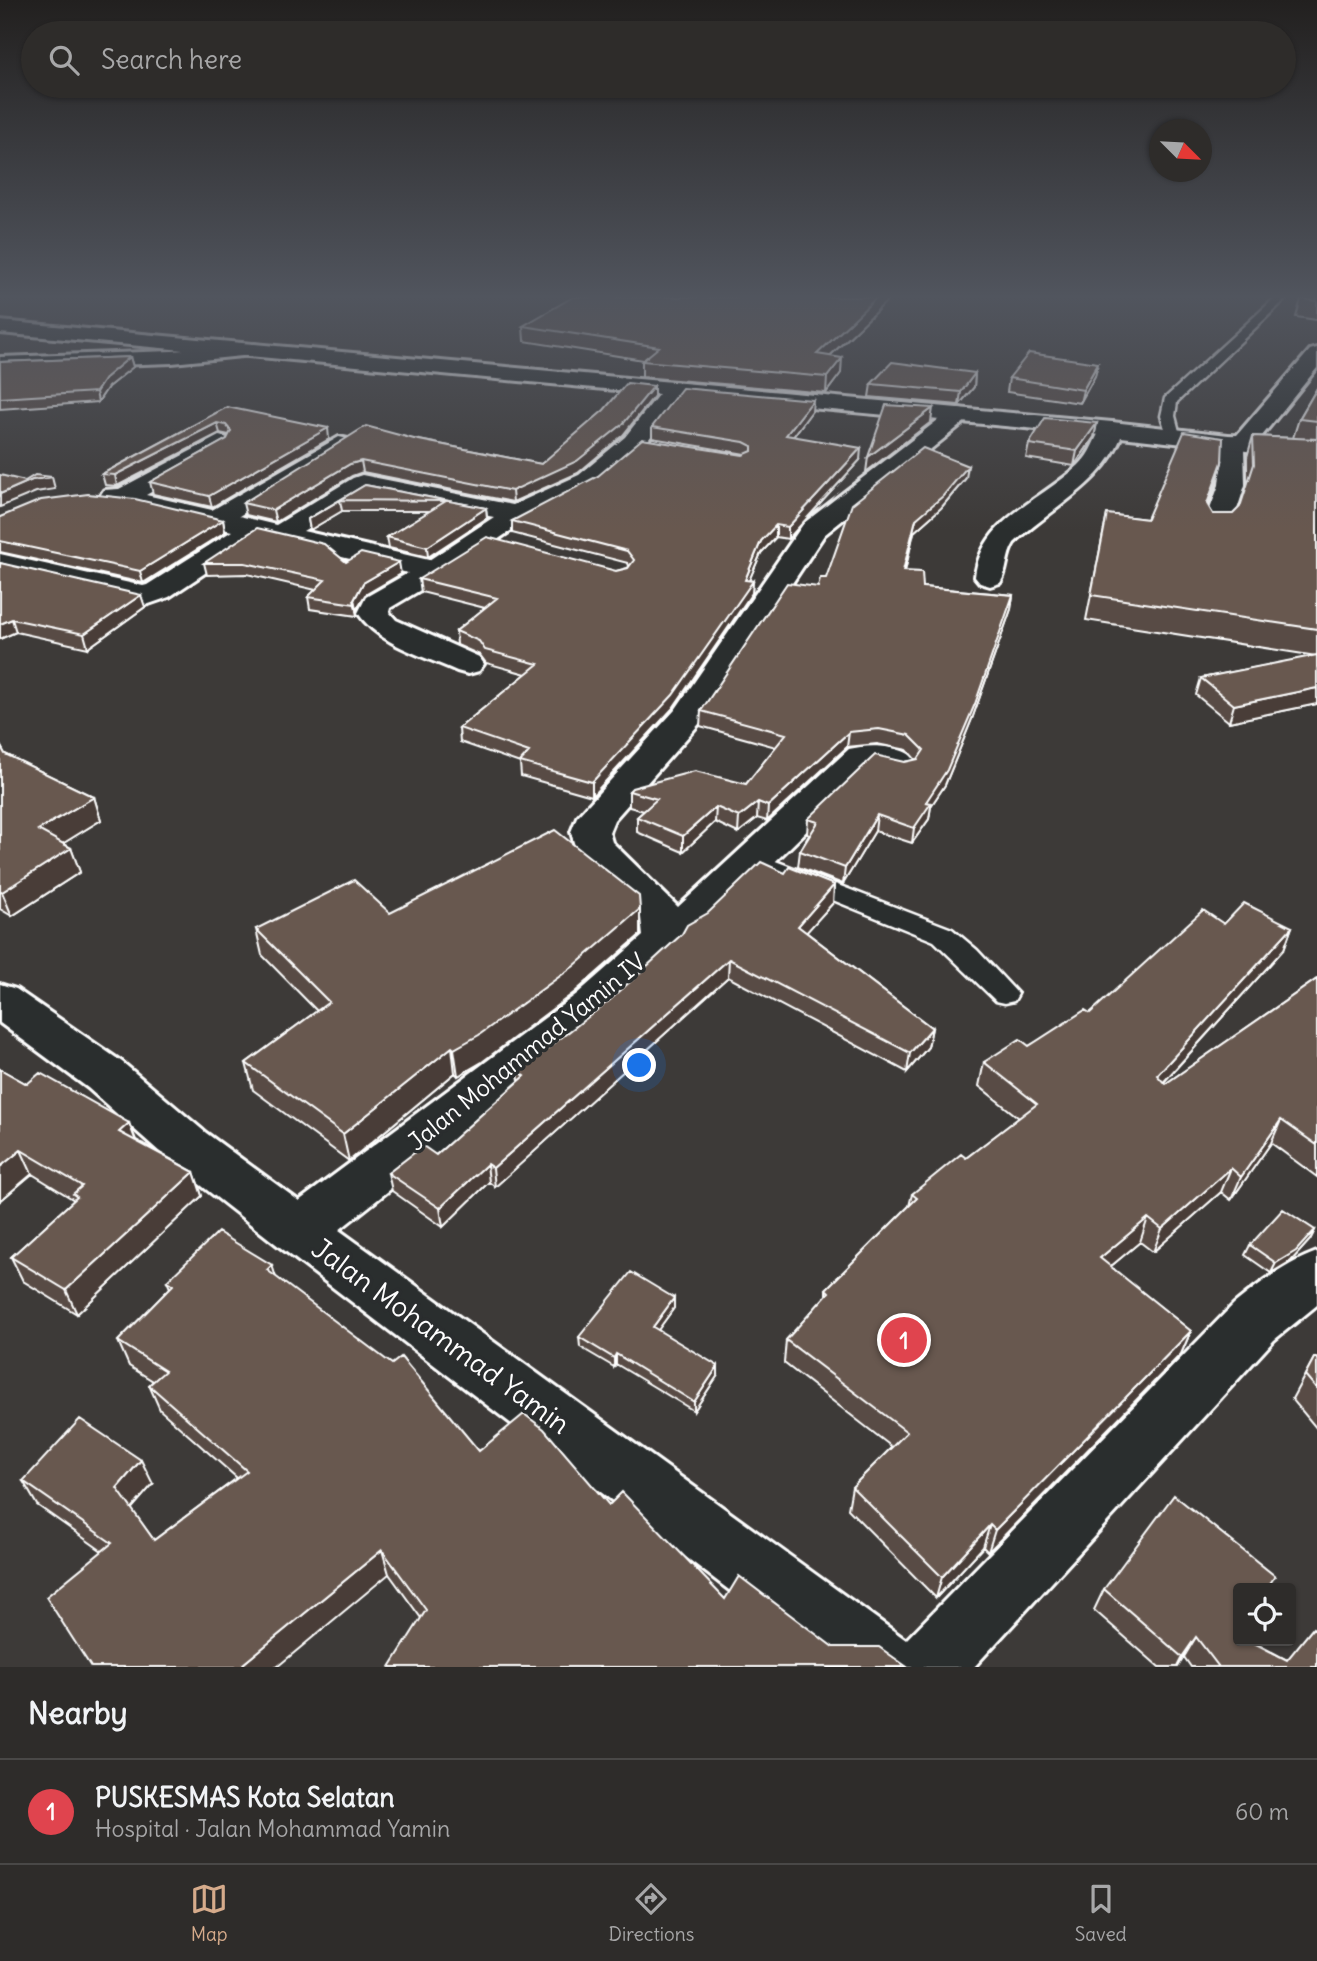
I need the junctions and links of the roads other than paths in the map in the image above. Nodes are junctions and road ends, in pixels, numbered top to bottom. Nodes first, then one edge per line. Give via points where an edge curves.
1 (515, 375) edge
2 (1198, 375) edge
3 (1300, 375) edge
4 (674, 390) junction
5 (959, 415) junction
6 (1112, 429) junction
7 (1173, 435) junction
8 (347, 439) edge
9 (1237, 442) junction
10 (219, 443) edge
11 (1317, 452) edge
12 (82, 496) edge
13 (123, 497) junction
14 (517, 514) junction
15 (217, 518) junction
16 (1217, 528) edge
17 (269, 530) junction
18 (485, 537) junction
19 (525, 547) edge
20 (0, 563) edge
21 (434, 570) junction
22 (990, 577) dead end
23 (468, 664) dead end
24 (902, 764) edge
25 (752, 859) junction
26 (666, 934) junction
27 (1005, 994) dead end
28 (0, 1000) edge
29 (299, 1231) junction
30 (1317, 1276) edge
31 (886, 1667) edge
32 (927, 1667) edge

1 - 4 street
2 - 7 lane via 1170,401
3 - 9 street
4 - 5 street
4 - 14 street via 643,443 588,480
5 - 6 street
5 - 26 street, Jalan Mohammad Yamin IV via 814,529 687,717 596,817 590,832 594,846 661,913
6 - 7 street
6 - 22 street via 1108,447 1096,465 1006,536 990,556
7 - 9 street
8 - 15 street
9 - 11 street
9 - 16 street via 1231,493
10 - 13 street
12 - 13 street
13 - 15 street
14 - 17 street via 362,483
14 - 18 street
15 - 17 street
17 - 20 street via 146,596
17 - 21 street
18 - 19 street
18 - 21 street
21 - 23 street via 377,603 373,614 386,627
24 - 25 street via 866,755
25 - 26 street via 691,919
25 - 27 lane via 943,935 961,946
26 - 29 street, Jalan Mohammad Yamin IV via 665,940 593,1005
28 - 29 street, Jalan Mohammad Yamin via 105,1075 188,1147
29 - 31 street, Jalan Mohammad Yamin
30 - 32 street via 1280,1298 1254,1322

